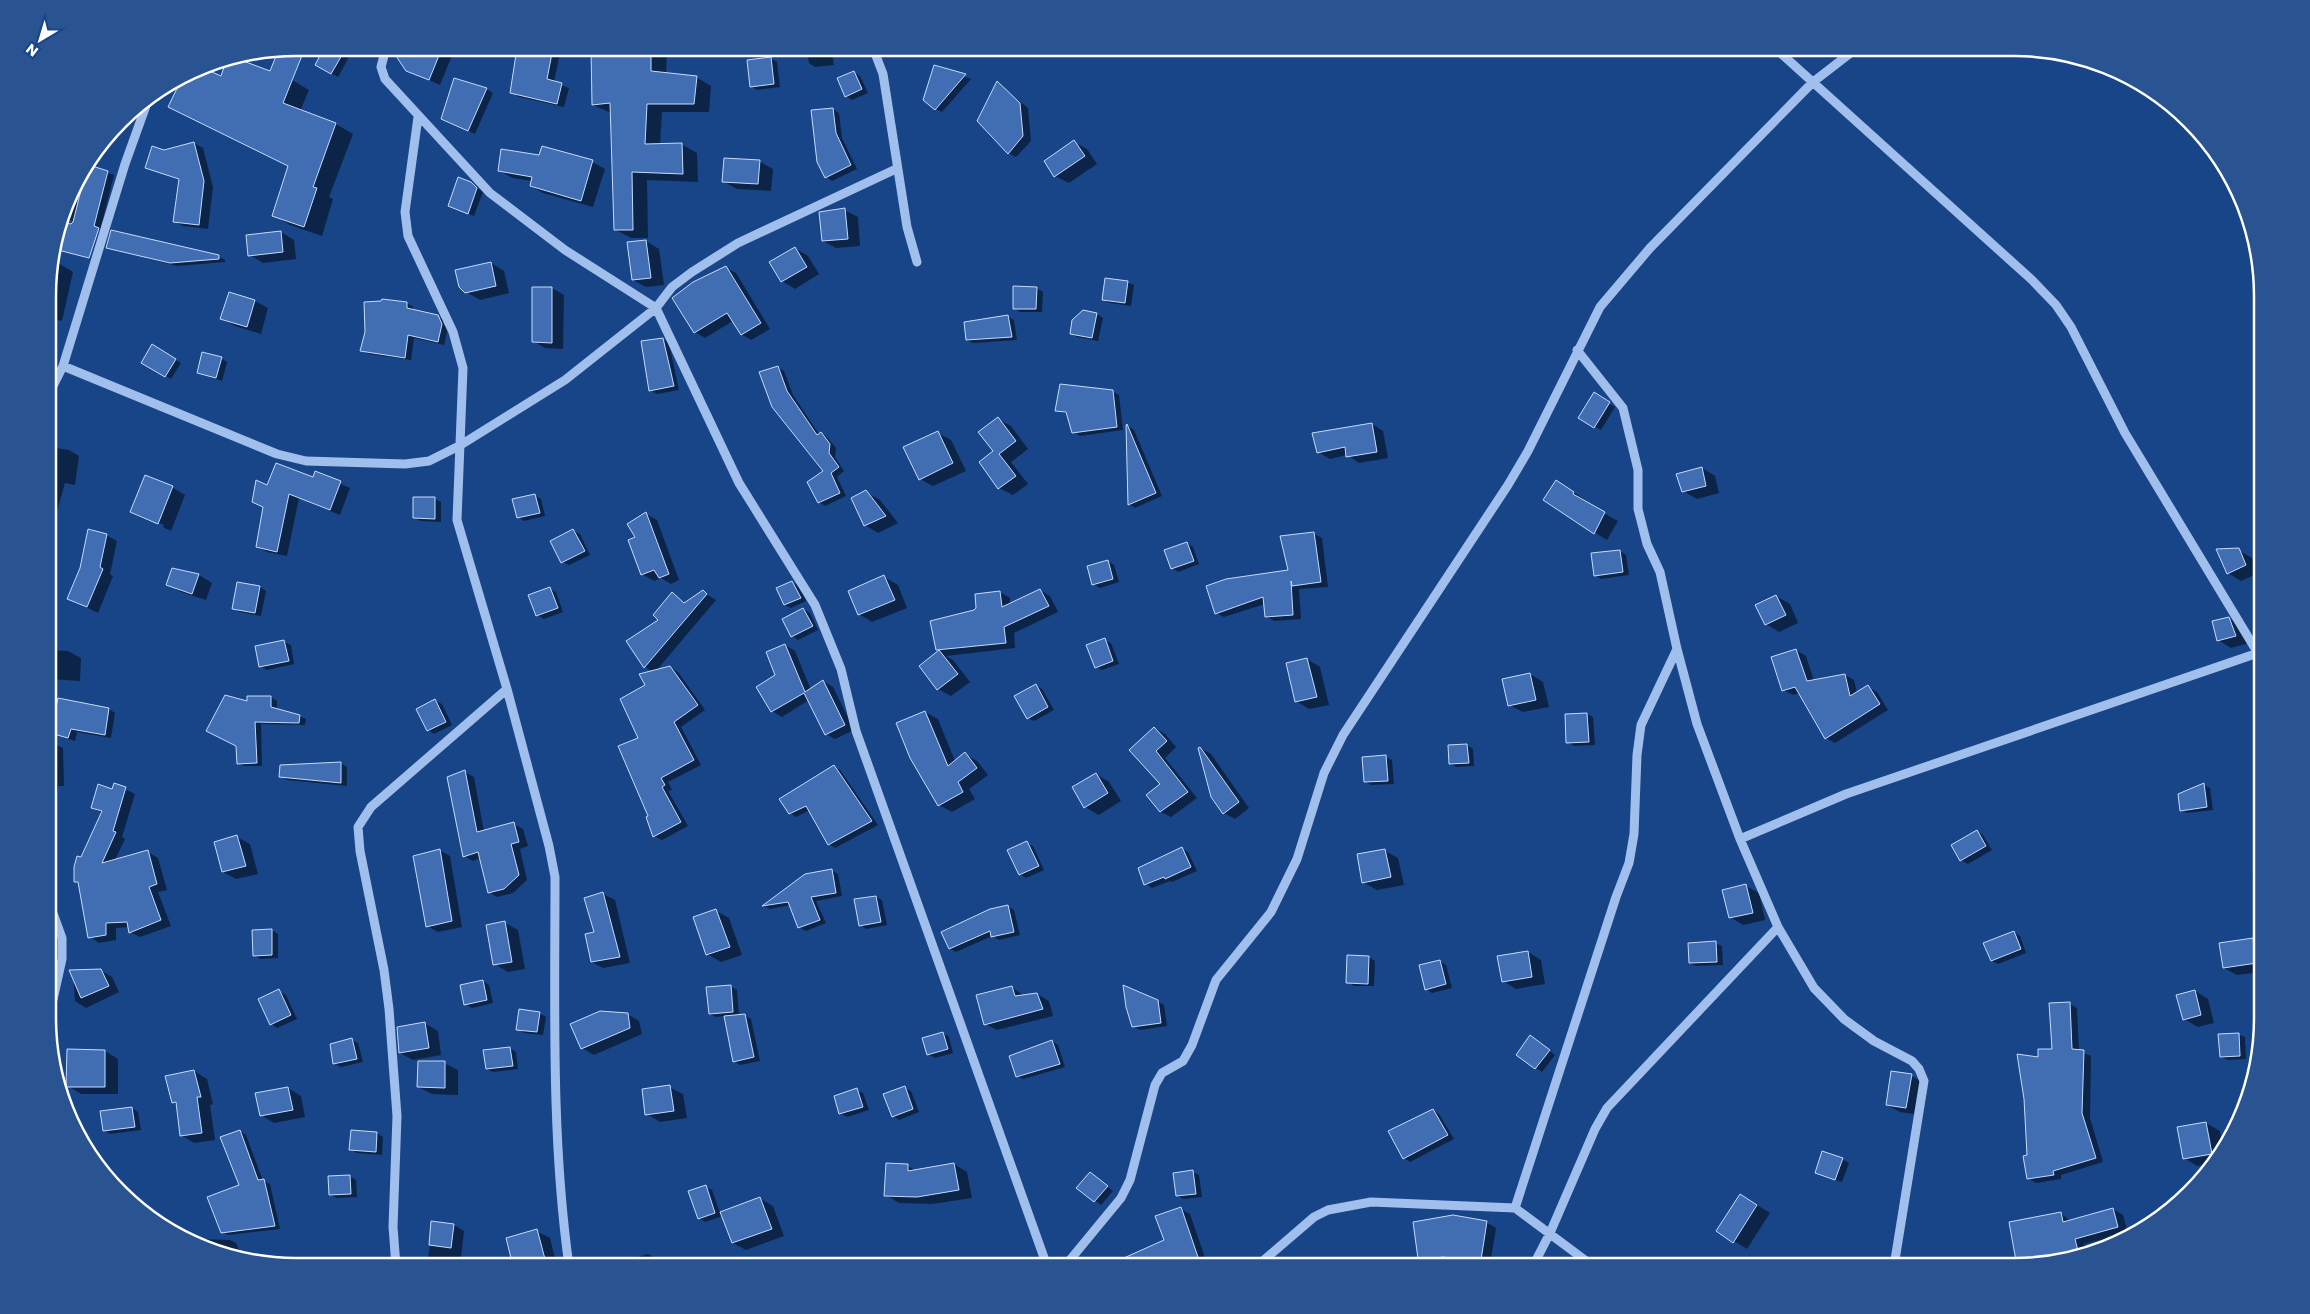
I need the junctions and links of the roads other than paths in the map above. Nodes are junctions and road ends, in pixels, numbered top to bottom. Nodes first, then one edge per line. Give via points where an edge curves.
1 (384, 56) edge
2 (876, 56) edge
3 (1784, 56) edge
4 (1846, 56) edge
5 (1812, 82) junction
6 (144, 111) edge
7 (418, 117) junction
8 (896, 168) junction
9 (917, 262) dead end
10 (656, 308) junction
11 (1577, 350) junction
12 (63, 366) junction
13 (56, 380) edge
14 (459, 446) junction
15 (2254, 646) edge
16 (1677, 649) junction
17 (2254, 658) edge
18 (507, 689) junction
19 (1740, 839) junction
20 (56, 922) edge
21 (1778, 927) junction
22 (56, 986) edge
23 (1515, 1208) junction
24 (1550, 1233) junction
25 (395, 1258) edge
26 (568, 1258) edge
27 (1044, 1258) edge
28 (1072, 1258) edge
29 (1266, 1258) edge
30 (1537, 1258) edge
31 (1583, 1258) edge
32 (1895, 1258) edge

1 - 7 street via 381,67 385,79
2 - 8 street via 883,74
3 - 5 street
4 - 5 street
5 - 11 street via 1626,275 1600,307
5 - 15 street via 2056,305 2071,327 2125,433
6 - 12 street
7 - 10 street via 490,193 565,250
7 - 14 street via 405,212 408,236 454,332 463,368
8 - 9 street
8 - 10 street via 738,243 672,287
10 - 14 street via 565,380
10 - 27 street via 739,483 814,605 841,668 856,731
11 - 16 street via 1623,408 1638,470 1638,509 1647,544 1660,572
11 - 28 street via 1508,485 1343,735 1324,773 1297,859 1270,912 1216,980 1192,1045 1182,1062 1162,1073 1155,1084 1130,1180 1121,1198
12 - 13 street
12 - 14 street via 277,454 306,461 405,464 429,461
14 - 18 street via 457,520
16 - 19 street via 1697,724
16 - 23 street via 1641,725 1629,863
17 - 19 street via 1846,794
18 - 25 street via 371,808 358,827 389,1009 397,1116 393,1227
18 - 26 street via 555,877 556,1118
19 - 21 street
20 - 22 street via 62,938 62,959
21 - 24 street via 1607,1108
21 - 32 street via 1814,988 1832,1007 1874,1041 1912,1061 1924,1081
23 - 24 street
23 - 29 street via 1371,1202 1349,1205 1314,1216
24 - 30 street
24 - 31 street

